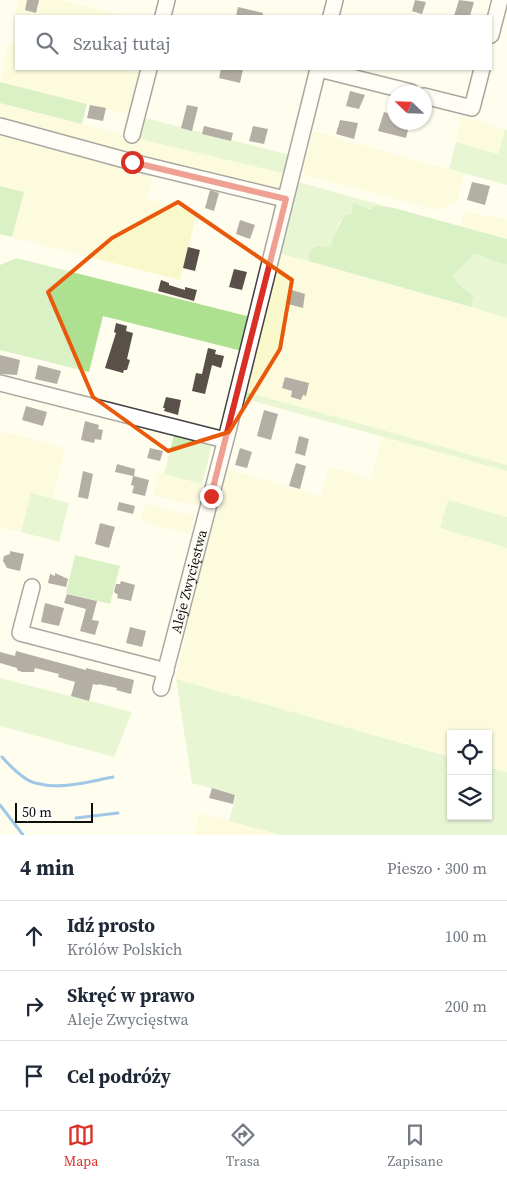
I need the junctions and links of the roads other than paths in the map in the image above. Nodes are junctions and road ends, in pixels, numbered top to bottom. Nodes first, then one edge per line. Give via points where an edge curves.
1 (167, 0) edge
2 (335, 0) edge
3 (500, 0) edge
4 (163, 15) edge
5 (331, 15) edge
6 (492, 31) edge
7 (149, 70) edge
8 (318, 70) edge
9 (322, 70) edge
10 (482, 70) edge
11 (387, 86) edge
12 (432, 98) edge
13 (0, 126) edge
14 (132, 135) dead end
15 (286, 199) junction
16 (0, 383) edge
17 (226, 440) junction
18 (32, 587) dead end
19 (166, 671) junction
20 (161, 688) dead end

1 - 4 street
2 - 5 street
3 - 6 street
7 - 14 street
8 - 15 street, Aleje Zwycięstwa
9 - 11 street
10 - 12 street via 472,108
13 - 15 street
15 - 17 street, Aleje Zwycięstwa
16 - 17 street
17 - 19 street, Aleje Zwycięstwa
18 - 19 street via 20,634
19 - 20 street, Aleje Zwycięstwa

